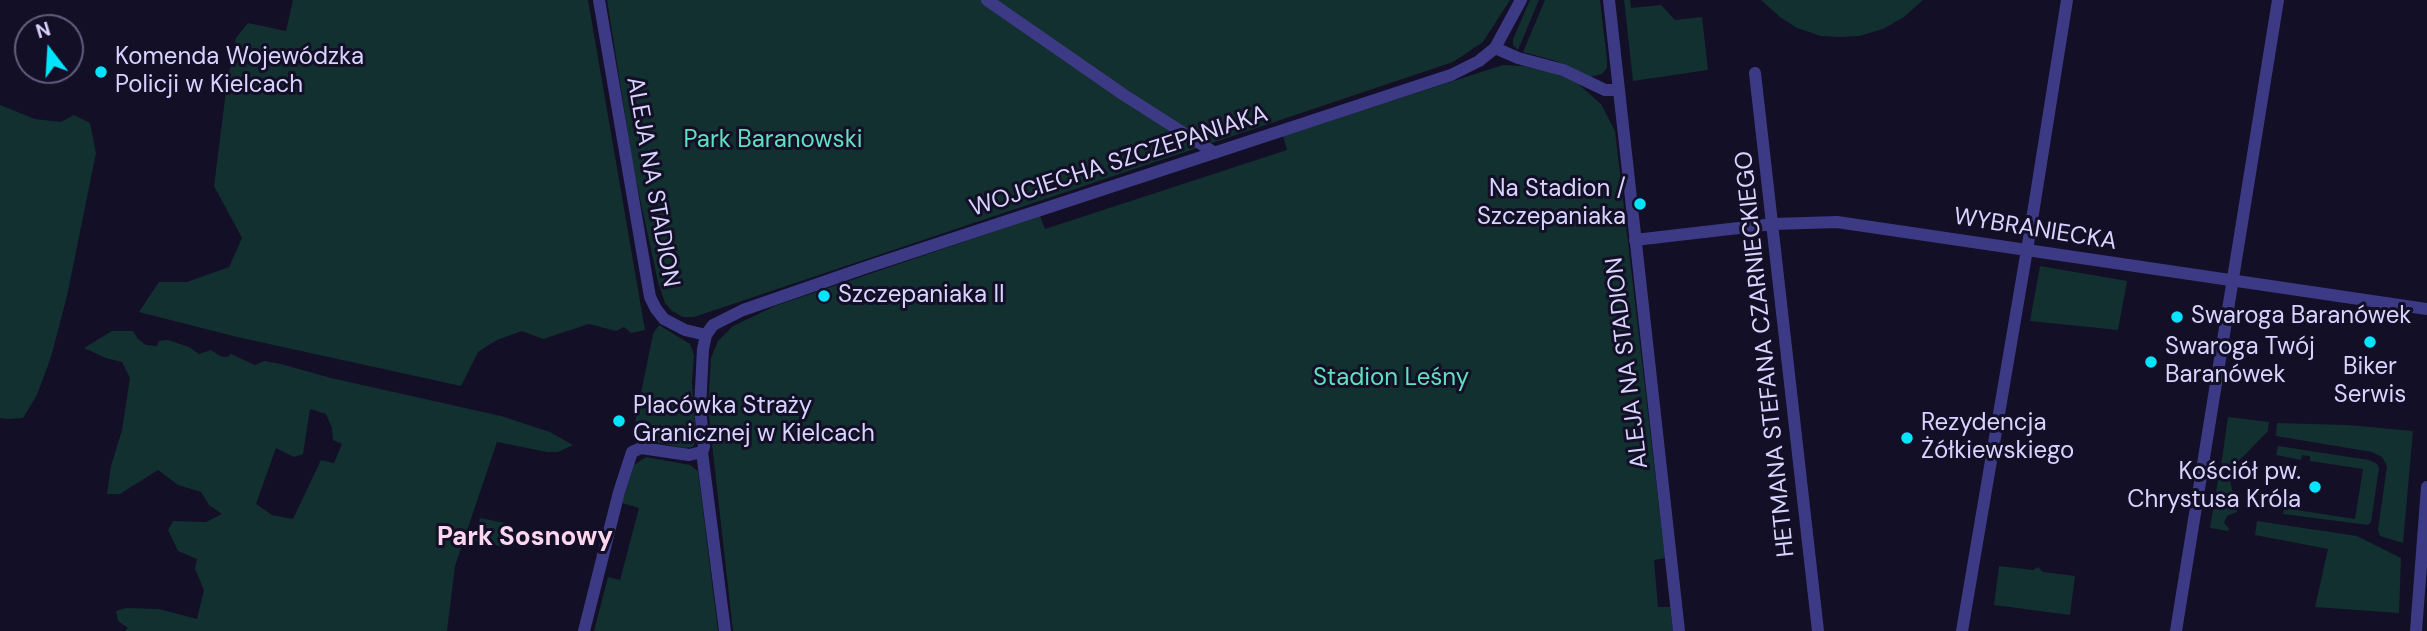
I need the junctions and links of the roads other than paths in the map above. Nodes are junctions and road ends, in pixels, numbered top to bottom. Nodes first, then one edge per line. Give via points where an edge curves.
1 (598, 0) edge
2 (987, 0) edge
3 (1521, 0) edge
4 (1609, 0) edge
5 (2067, 0) edge
6 (2278, 0) edge
7 (1496, 48) junction
8 (1755, 73) dead end
9 (1618, 90) junction
10 (1215, 153) junction
11 (1773, 224) junction
12 (1635, 240) junction
13 (2027, 250) junction
14 (2233, 281) junction
15 (2427, 309) edge
16 (706, 335) junction
17 (702, 453) junction
18 (2427, 487) edge
19 (584, 631) edge
20 (725, 631) edge
21 (1679, 631) edge
22 (1818, 631) edge
23 (1962, 631) edge
24 (2176, 631) edge
25 (2416, 631) edge

1 - 16 street, ALEJA NA STADION via 650,297 664,319
2 - 10 street
3 - 7 street, WOJCIECHA SZCZEPANIAKA
4 - 9 street, ALEJA NA STADION
5 - 13 street
6 - 14 street
7 - 9 street via 1563,70 1605,90
7 - 10 street, WOJCIECHA SZCZEPANIAKA via 1451,75
8 - 11 street, HETMANA STEFANA CZARNIECKIEGO
9 - 12 street, ALEJA NA STADION
10 - 16 street, WOJCIECHA SZCZEPANIAKA via 743,310 720,321
11 - 12 street, WYBRANIECKA
11 - 13 street, WYBRANIECKA via 1837,222
11 - 22 street, HETMANA STEFANA CZARNIECKIEGO
12 - 21 street, ALEJA NA STADION
13 - 14 street, WYBRANIECKA
13 - 23 street
14 - 15 street, WYBRANIECKA
14 - 24 street
16 - 17 street via 700,384
17 - 19 street via 641,448 632,452
17 - 20 street
18 - 25 street

